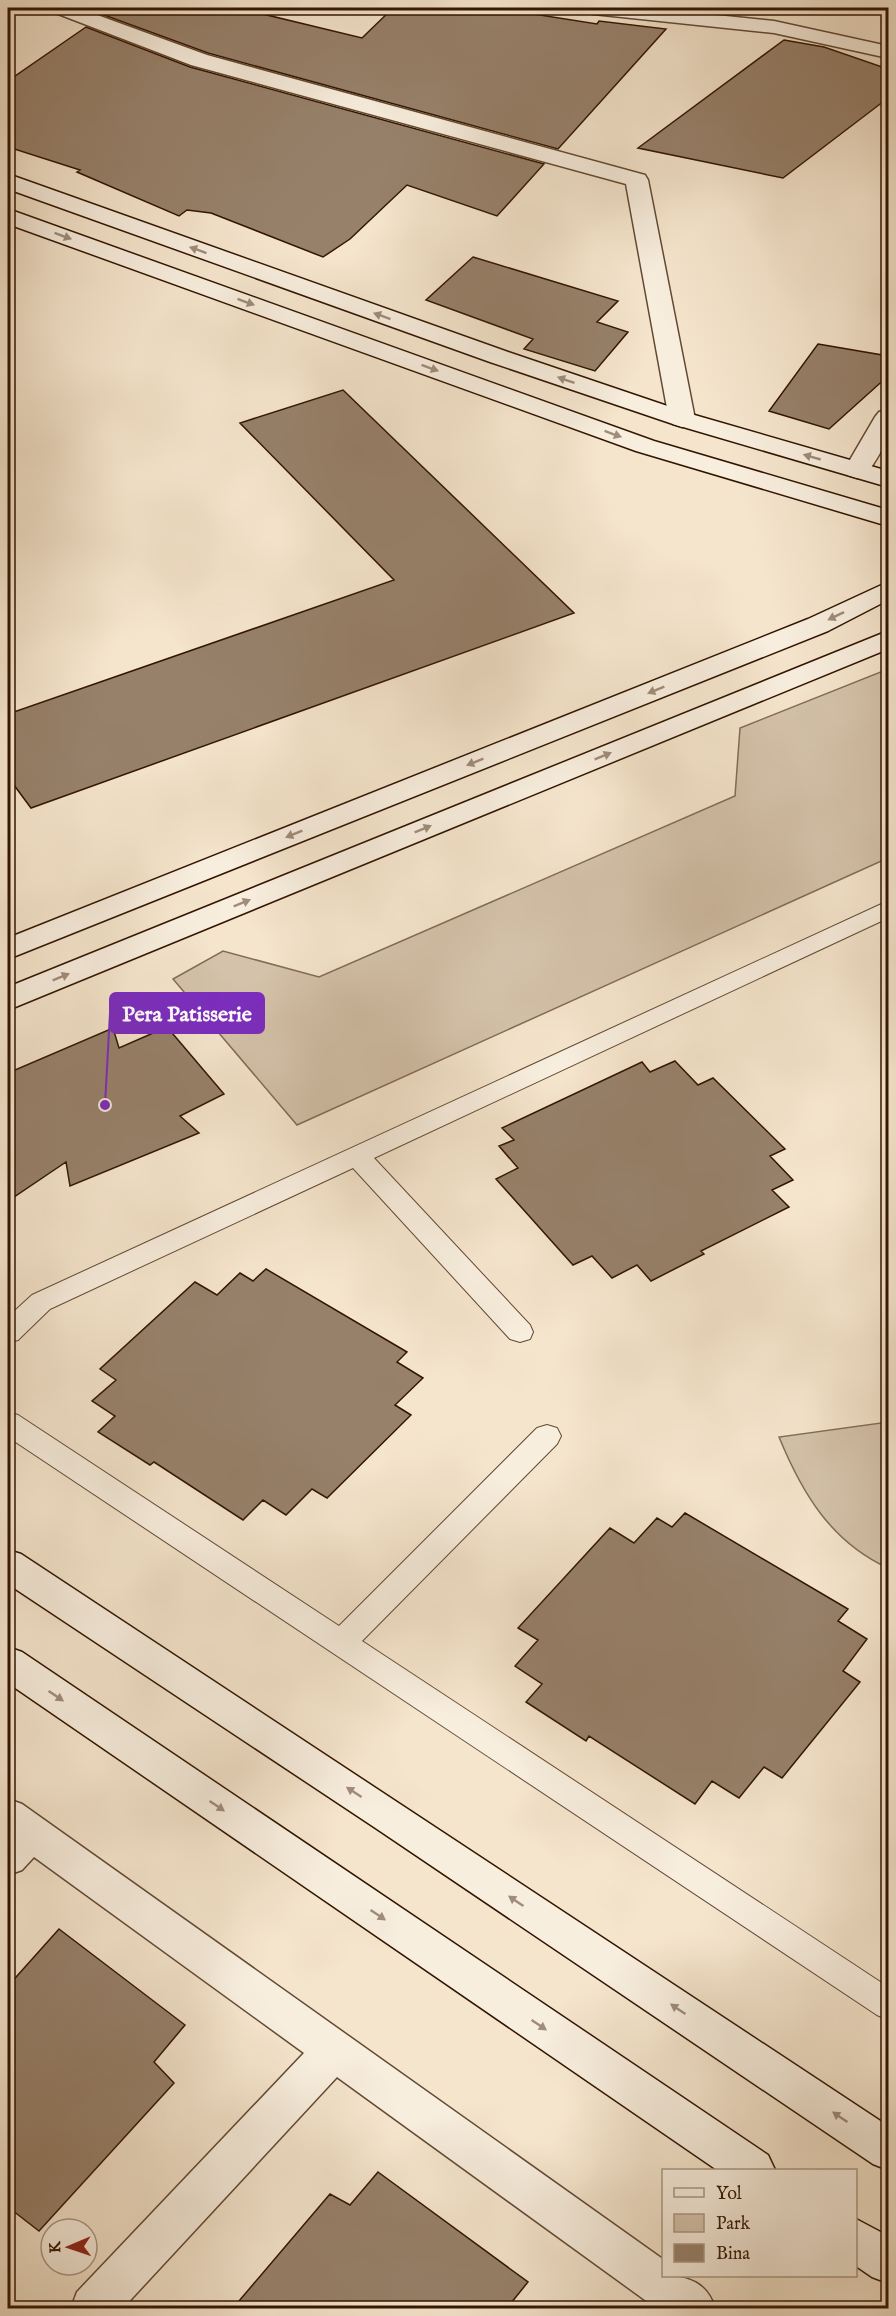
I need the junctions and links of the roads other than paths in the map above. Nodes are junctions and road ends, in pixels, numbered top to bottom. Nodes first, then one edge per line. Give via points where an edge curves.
1 (60, 8) edge
2 (593, 8) edge
3 (795, 8) edge
4 (774, 27) junction
5 (888, 52) edge
6 (8, 181) edge
7 (8, 216) edge
8 (888, 417) edge
9 (682, 419) junction
10 (857, 470) junction
11 (888, 479) edge
12 (888, 518) edge
13 (888, 590) edge
14 (888, 639) edge
15 (888, 909) edge
16 (8, 949) edge
17 (8, 999) edge
18 (356, 1155) junction
19 (520, 1332) dead end
20 (8, 1333) edge
21 (8, 1423) edge
22 (547, 1436) dead end
23 (8, 1565) edge
24 (341, 1643) junction
25 (8, 1663) edge
26 (15, 1836) edge
27 (888, 2005) edge
28 (334, 2050) junction
29 (888, 2150) edge
30 (752, 2169) edge
31 (857, 2241) edge
32 (888, 2262) edge
33 (93, 2308) edge
34 (693, 2308) edge

1 - 9 main road via 199,60 637,180
2 - 4 main road
3 - 4 main road
4 - 5 main road
9 -> 6 main road
7 -> 12 main road via 645,446
8 - 10 main road
10 -> 9 main road
10 - 11 main road
13 -> 16 main road via 818,625
17 -> 14 main road
15 - 18 lane
18 - 19 lane
18 - 20 lane via 41,1302
21 - 24 lane
22 - 24 lane
29 -> 23 main road
24 - 27 lane
25 -> 30 main road
26 - 28 main road
28 - 33 main road
28 - 34 main road
31 - 32 main road

